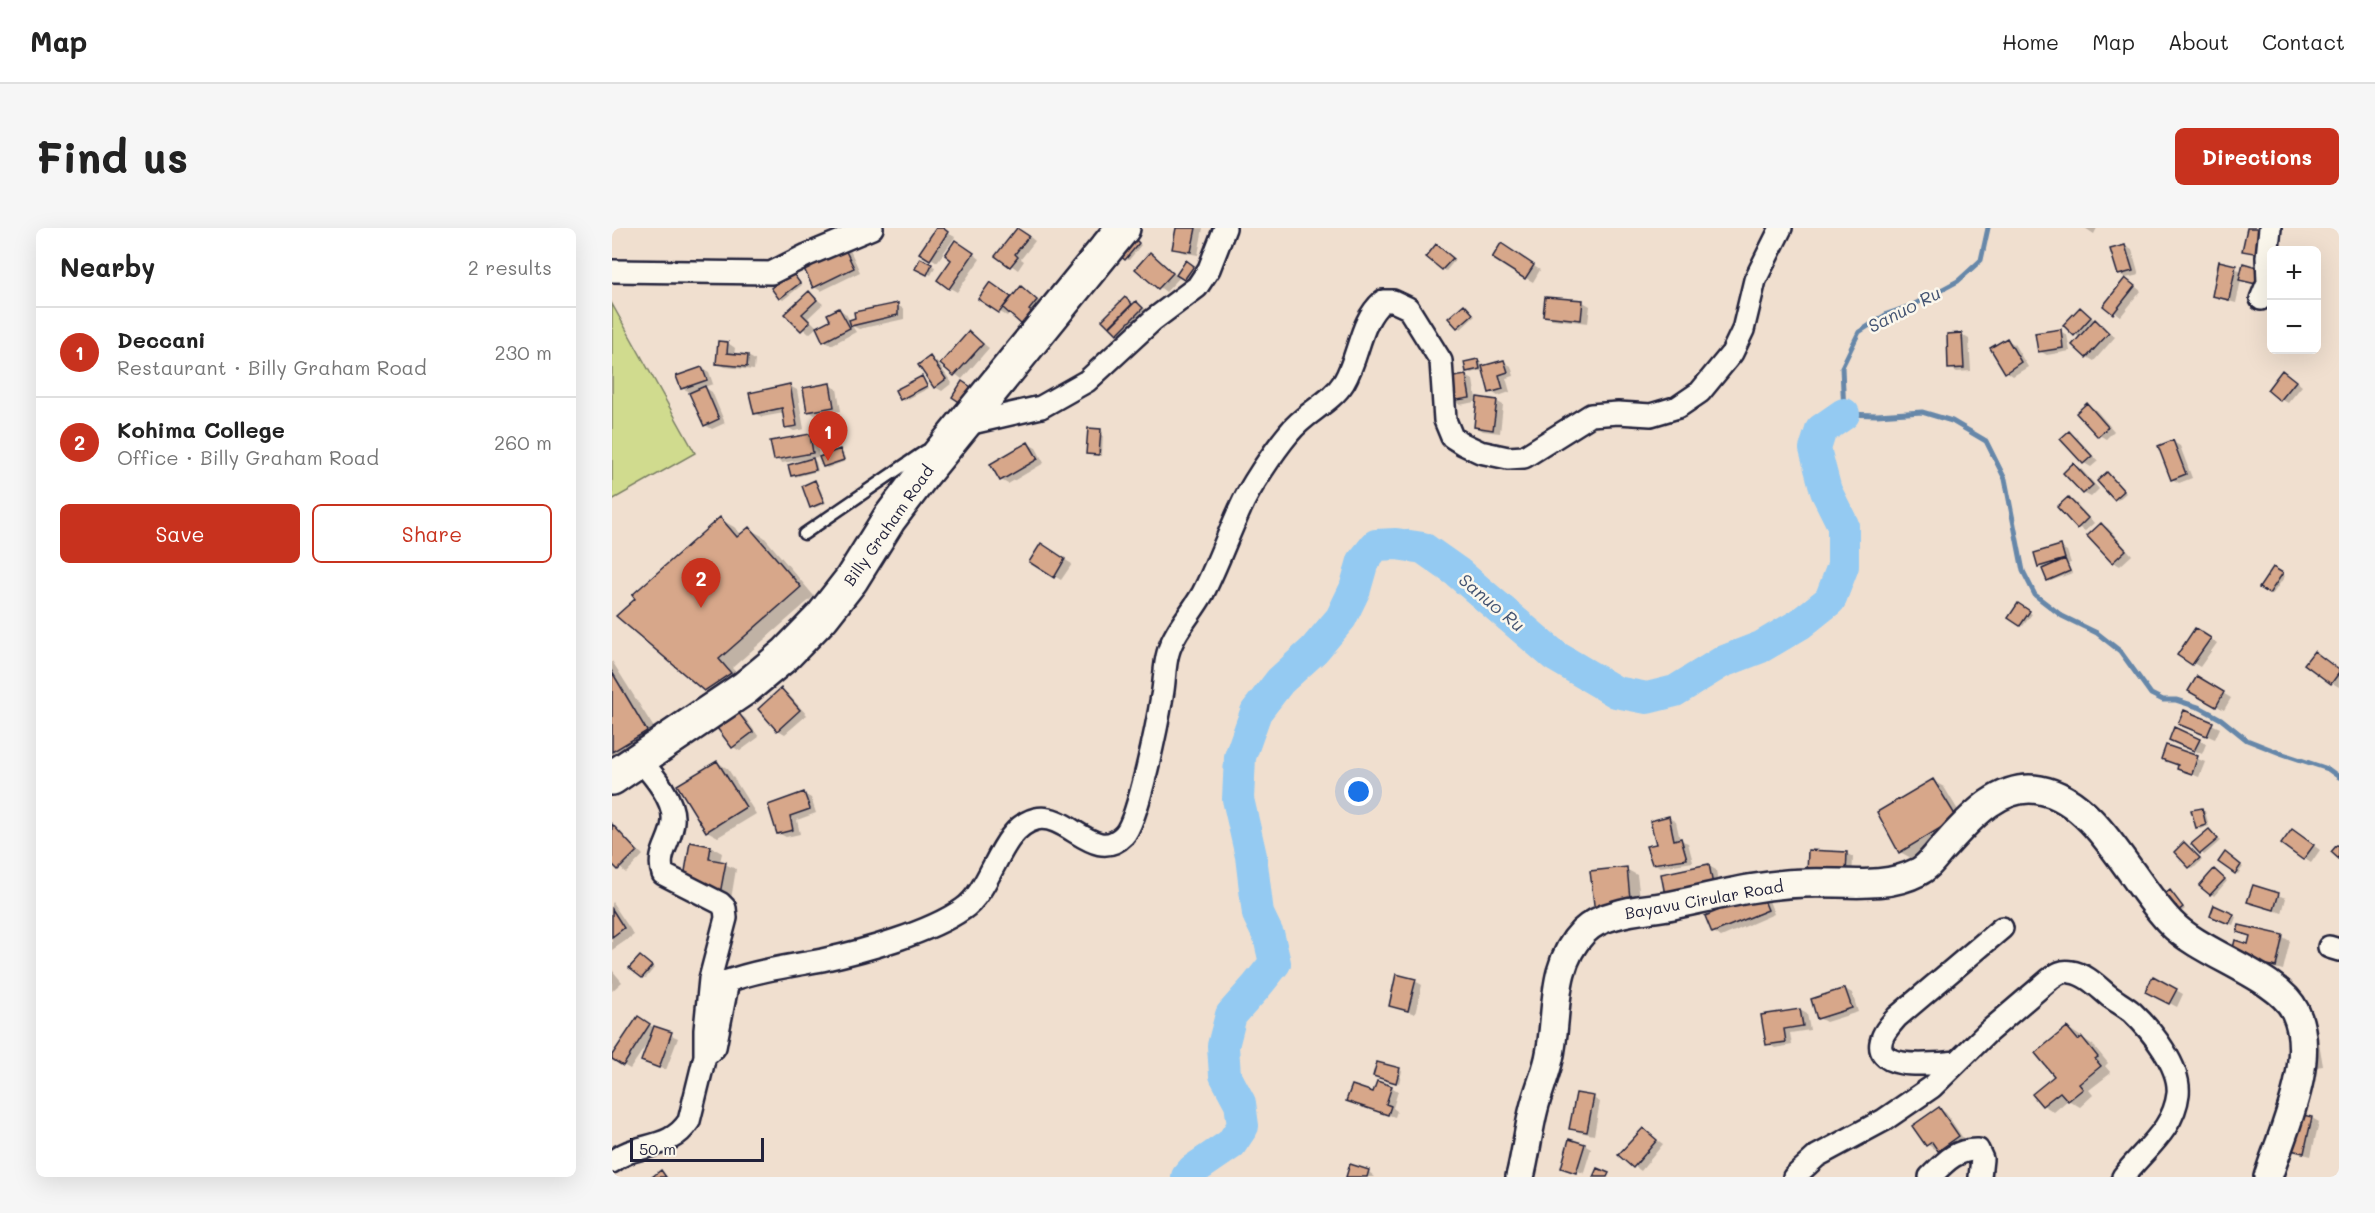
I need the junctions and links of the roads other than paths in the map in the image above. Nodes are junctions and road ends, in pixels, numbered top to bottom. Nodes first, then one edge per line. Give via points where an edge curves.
1 (872, 228) edge
2 (1123, 228) edge
3 (1225, 228) edge
4 (1782, 228) edge
5 (2270, 228) edge
6 (612, 272) edge
7 (2261, 299) dead end
8 (962, 425) junction
9 (804, 534) dead end
10 (640, 760) junction
11 (612, 778) edge
12 (2002, 928) dead end
13 (705, 1056) junction
14 (1957, 1062) junction
15 (612, 1162) edge
16 (1520, 1177) edge
17 (1794, 1177) edge
18 (1930, 1177) edge
19 (1980, 1177) edge
20 (2123, 1177) edge
21 (2268, 1177) edge

1 - 6 street via 771,273
2 - 8 main road, Billy Graham Road
3 - 8 street via 1209,269 1197,287 1153,320 1087,381 1041,407
4 - 13 street via 1755,280 1743,330 1732,353 1700,392 1678,407 1651,415 1591,415 1524,457 1480,452 1452,437 1445,420 1440,361 1408,308 1383,301 1365,324 1344,382 1329,401 1296,424 1241,506 1203,592 1176,635 1168,652 1138,806 1127,833 1114,844 1101,845 1048,820 1037,819 1012,835 979,894 964,909 914,934 728,981 715,1047
5 - 7 street via 2268,282
8 - 9 lane
8 - 10 main road, Billy Graham Road via 815,625 745,688
10 - 11 main road, Billy Graham Road
10 - 13 street via 668,797 674,820 661,854 663,874 711,897 724,908 724,931 710,979
12 - 14 street via 1897,1017 1884,1034 1883,1053 1890,1060
13 - 15 street via 694,1105 683,1129 668,1141 630,1151
14 - 17 street via 1908,1104 1817,1156
14 - 20 street via 2059,972 2086,977 2130,1011 2154,1036 2178,1080 2175,1110 2149,1149
16 - 21 street, Bayavu Cirular Road via 1534,1105 1549,1060 1558,982 1565,958 1584,931 1620,913 1758,887 1903,879 1922,871 1990,803 2015,790 2037,789 2059,795 2080,808 2172,925 2272,987 2295,1010 2303,1043 2302,1061 2294,1100
18 - 19 street via 1946,1160 1965,1150 1978,1150 1982,1159

